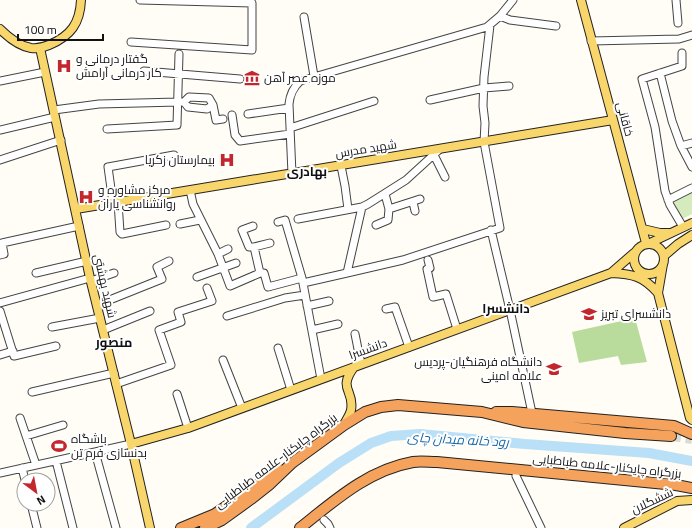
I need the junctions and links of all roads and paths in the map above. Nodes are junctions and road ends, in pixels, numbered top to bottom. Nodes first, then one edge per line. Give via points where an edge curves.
1 (81, 0) edge
2 (140, 0) edge
3 (513, 0) edge
4 (581, 0) edge
5 (676, 0) edge
6 (500, 16) junction
7 (304, 17) dead end
8 (678, 23) dead end
9 (490, 25) junction
10 (556, 26) dead end
11 (0, 29) edge
12 (692, 35) edge
13 (591, 41) junction
14 (131, 42) dead end
15 (40, 48) junction
16 (682, 53) dead end
17 (179, 54) dead end
18 (144, 71) dead end
19 (45, 72) junction
20 (660, 73) junction
21 (178, 74) junction
22 (314, 76) junction
23 (240, 79) dead end
24 (0, 81) edge
25 (509, 86) dead end
26 (484, 88) junction
27 (430, 100) dead end
28 (374, 101) dead end
29 (181, 102) junction
30 (213, 105) junction
31 (289, 108) junction
32 (55, 113) junction
33 (248, 114) dead end
34 (232, 116) dead end
35 (223, 119) dead end
36 (613, 120) junction
37 (107, 129) dead end
38 (0, 130) edge
39 (290, 131) junction
40 (61, 140) junction
41 (484, 142) junction
42 (692, 143) edge
43 (681, 146) junction
44 (437, 152) junction
45 (174, 155) dead end
46 (0, 160) edge
47 (341, 166) junction
48 (692, 167) edge
49 (292, 174) junction
50 (445, 176) dead end
51 (692, 188) edge
52 (190, 190) junction
53 (385, 194) junction
54 (668, 200) junction
55 (116, 202) junction
56 (362, 206) junction
57 (348, 209) junction
58 (389, 209) junction
59 (76, 210) junction
60 (415, 211) dead end
61 (298, 219) dead end
62 (200, 220) junction
63 (278, 222) dead end
64 (692, 223) edge
65 (180, 224) dead end
66 (376, 224) dead end
67 (166, 225) dead end
68 (79, 226) junction
69 (253, 226) dead end
70 (683, 228) junction
71 (643, 229) junction
72 (490, 230) junction
73 (672, 233) junction
74 (691, 238) edge
75 (270, 243) dead end
76 (648, 243) junction
77 (252, 247) junction
78 (228, 249) dead end
79 (634, 253) junction
80 (218, 254) junction
81 (0, 255) edge
82 (428, 260) dead end
83 (664, 260) junction
84 (87, 261) junction
85 (169, 261) dead end
86 (236, 263) dead end
87 (223, 267) junction
88 (611, 272) junction
89 (36, 273) dead end
90 (114, 273) dead end
91 (260, 273) junction
92 (347, 273) junction
93 (198, 277) dead end
94 (91, 279) junction
95 (303, 280) junction
96 (207, 288) dead end
97 (658, 293) junction
98 (305, 295) junction
99 (330, 301) dead end
100 (0, 303) edge
101 (97, 305) junction
102 (307, 306) junction
103 (386, 309) dead end
104 (510, 310) junction
105 (0, 311) edge
106 (150, 312) dead end
107 (228, 316) dead end
108 (100, 318) junction
109 (338, 324) dead end
110 (52, 327) dead end
111 (457, 329) junction
112 (103, 330) junction
113 (312, 330) junction
114 (354, 334) dead end
115 (56, 346) dead end
116 (409, 347) junction
117 (278, 348) dead end
118 (13, 351) junction
119 (0, 355) edge
120 (223, 360) dead end
121 (358, 366) junction
122 (228, 372) junction
123 (114, 373) junction
124 (220, 375) dead end
125 (321, 379) junction
126 (116, 384) junction
127 (291, 390) junction
128 (32, 392) dead end
129 (176, 394) dead end
130 (242, 408) junction
131 (690, 411) edge
132 (482, 412) junction
133 (532, 414) junction
134 (20, 418) dead end
135 (692, 420) edge
136 (344, 425) junction
137 (63, 426) dead end
138 (188, 428) junction
139 (692, 434) edge
140 (26, 436) junction
141 (671, 436) tunnel mouth
142 (131, 444) junction
143 (95, 452) junction
144 (56, 461) junction
145 (292, 463) junction
146 (36, 465) junction
147 (22, 468) junction
148 (23, 472) edge
149 (0, 473) edge
150 (516, 476) dead end
151 (692, 488) edge
152 (692, 500) edge
153 (33, 512) edge
154 (324, 520) dead end
155 (38, 528) edge
156 (73, 528) edge
157 (116, 528) edge
158 (150, 528) edge
159 (181, 528) edge
160 (205, 528) edge
161 (300, 528) edge
162 (330, 528) edge
163 (540, 528) edge
164 (624, 528) edge

1 - 15 main road via 80,14 71,30 60,40
2 - 14 street via 252,3 252,50
3 - 6 street
4 - 13 main road, خاقانی
5 - 8 street
6 - 9 street
6 - 10 street via 510,20
7 - 22 street
9 - 22 street via 475,32
9 - 26 street
11 - 15 main road via 17,43
12 - 13 street via 679,39
13 - 36 main road, خاقانی
15 - 19 main road, شهید بهشتى
16 - 20 street via 682,66
17 - 21 street
18 - 21 street
19 - 24 street
19 - 32 main road, شهید بهشتى
20 - 43 street
20 - 54 street via 642,79 655,127
21 - 23 street
21 - 29 street
22 - 31 street via 300,81 294,87 290,94
25 - 26 street
26 - 27 street
26 - 41 street
28 - 39 street
29 - 30 street via 188,107 207,109
29 - 30 street via 189,97 209,98
29 - 32 street via 99,104
29 - 37 street via 177,125
30 - 35 street via 216,120
31 - 33 street
31 - 39 street
32 - 38 street
32 - 40 main road, شهید بهشتى
34 - 39 street via 235,135 240,141
36 - 41 main road, شهید مدرس
36 - 71 main road, خاقانی
39 - 49 street
40 - 46 street
40 - 59 main road, شهید بهشتى
41 - 44 main road, شهید مدرس
41 - 72 street via 500,228
42 - 43 street
43 - 48 street
44 - 47 main road, شهید مدرس
44 - 50 street
44 - 53 street via 406,180
45 - 55 street via 108,167
47 - 49 main road, شهید مدرس
47 - 57 street
49 - 52 main road, شهید مدرس
51 - 54 street
52 - 55 main road, شهید مدرس
52 - 62 street
53 - 56 street
53 - 58 street
54 - 70 street
55 - 59 main road, شهید مدرس
55 - 67 street via 122,234
56 - 57 street
56 - 92 street
57 - 61 street
58 - 60 street via 417,200
58 - 66 street via 388,220
59 - 68 main road, شهید بهشتى
62 - 65 street
62 - 80 street
63 - 95 street via 285,220
64 - 70 main road
68 - 81 street via 2,243 4,254
68 - 84 main road, شهید بهشتى
69 - 77 street via 242,230
70 - 73 main road
71 - 73 main road
71 - 76 main road, خاقانی
72 - 92 street via 438,250
72 - 104 street
73 - 76 main road
74 - 83 main road via 678,244
75 - 77 street
76 - 79 main road
76 - 83 main road via 661,249
77 - 91 street
78 - 80 street
79 - 83 main road via 635,265 643,273 659,271
79 - 88 main road
80 - 87 street
82 - 111 street via 430,268 427,268 433,296 446,294
83 - 97 main road
84 - 89 street
84 - 94 main road, شهید بهشتى
85 - 101 street via 155,269 162,279
86 - 87 street
87 - 91 street via 230,286
87 - 93 street
88 - 97 main road via 634,275
88 - 104 main road, دانشسرا
90 - 94 street
91 - 95 street via 264,273 268,287
92 - 95 street
94 - 100 street
94 - 101 main road, شهید بهشتى
95 - 98 street
96 - 126 street via 212,301 178,312 181,322 159,330 171,364
97 - 131 main road
98 - 102 street
98 - 107 street via 285,298
99 - 102 street
101 - 108 main road, شهید بهشتى
102 - 113 street
103 - 116 street via 395,307
104 - 111 main road, دانشسرا
104 - 133 street
105 - 118 street
106 - 112 street
108 - 110 street
108 - 112 main road, شهید بهشتى
109 - 113 street
111 - 116 main road, دانشسرا
112 - 123 main road, شهید بهشتى
113 - 125 street
114 - 121 street
115 - 118 street via 14,356
116 - 121 main road, دانشسرا
117 - 127 street
118 - 119 street
120 - 122 street
121 - 125 main road, دانشسرا
121 - 136 main road via 348,376 346,384 351,411
122 - 124 street
122 - 130 street
123 - 126 main road, شهید بهشتى
123 - 128 street
125 - 127 main road, دانشسرا
126 - 142 main road, شهید بهشتى
127 - 130 main road, دانشسرا
129 - 138 street
130 - 138 main road, دانشسرا
131 - 135 main road
132 - 133 highway
132 - 136 highway, بزرگراه چایکنار-علامه طباطبایی via 398,405 365,412
132 - 141 highway, بزرگراه چایکنار-علامه طباطبایی via 523,422
133 - 139 highway via 674,426
134 - 140 street
136 - 145 highway, بزرگراه چایکنار-علامه طباطبایی
137 - 140 street
138 - 142 main road, دانشسرا
140 - 146 street
142 - 143 street
142 - 158 main road, شهید بهشتى
143 - 144 street
143 - 157 street
144 - 146 street
144 - 156 street
145 - 159 highway via 215,514
145 - 160 highway, بزرگراه چایکنار-علامه طباطبایی via 251,499 222,520
146 - 147 street
147 - 148 street
147 - 149 street
150 - 163 street
151 - 161 highway, بزرگراه چایکنار-علامه طباطبایی via 437,462 414,462 393,467 367,478
152 - 164 main road, ششگلان via 677,500
153 - 155 street
154 - 162 street

